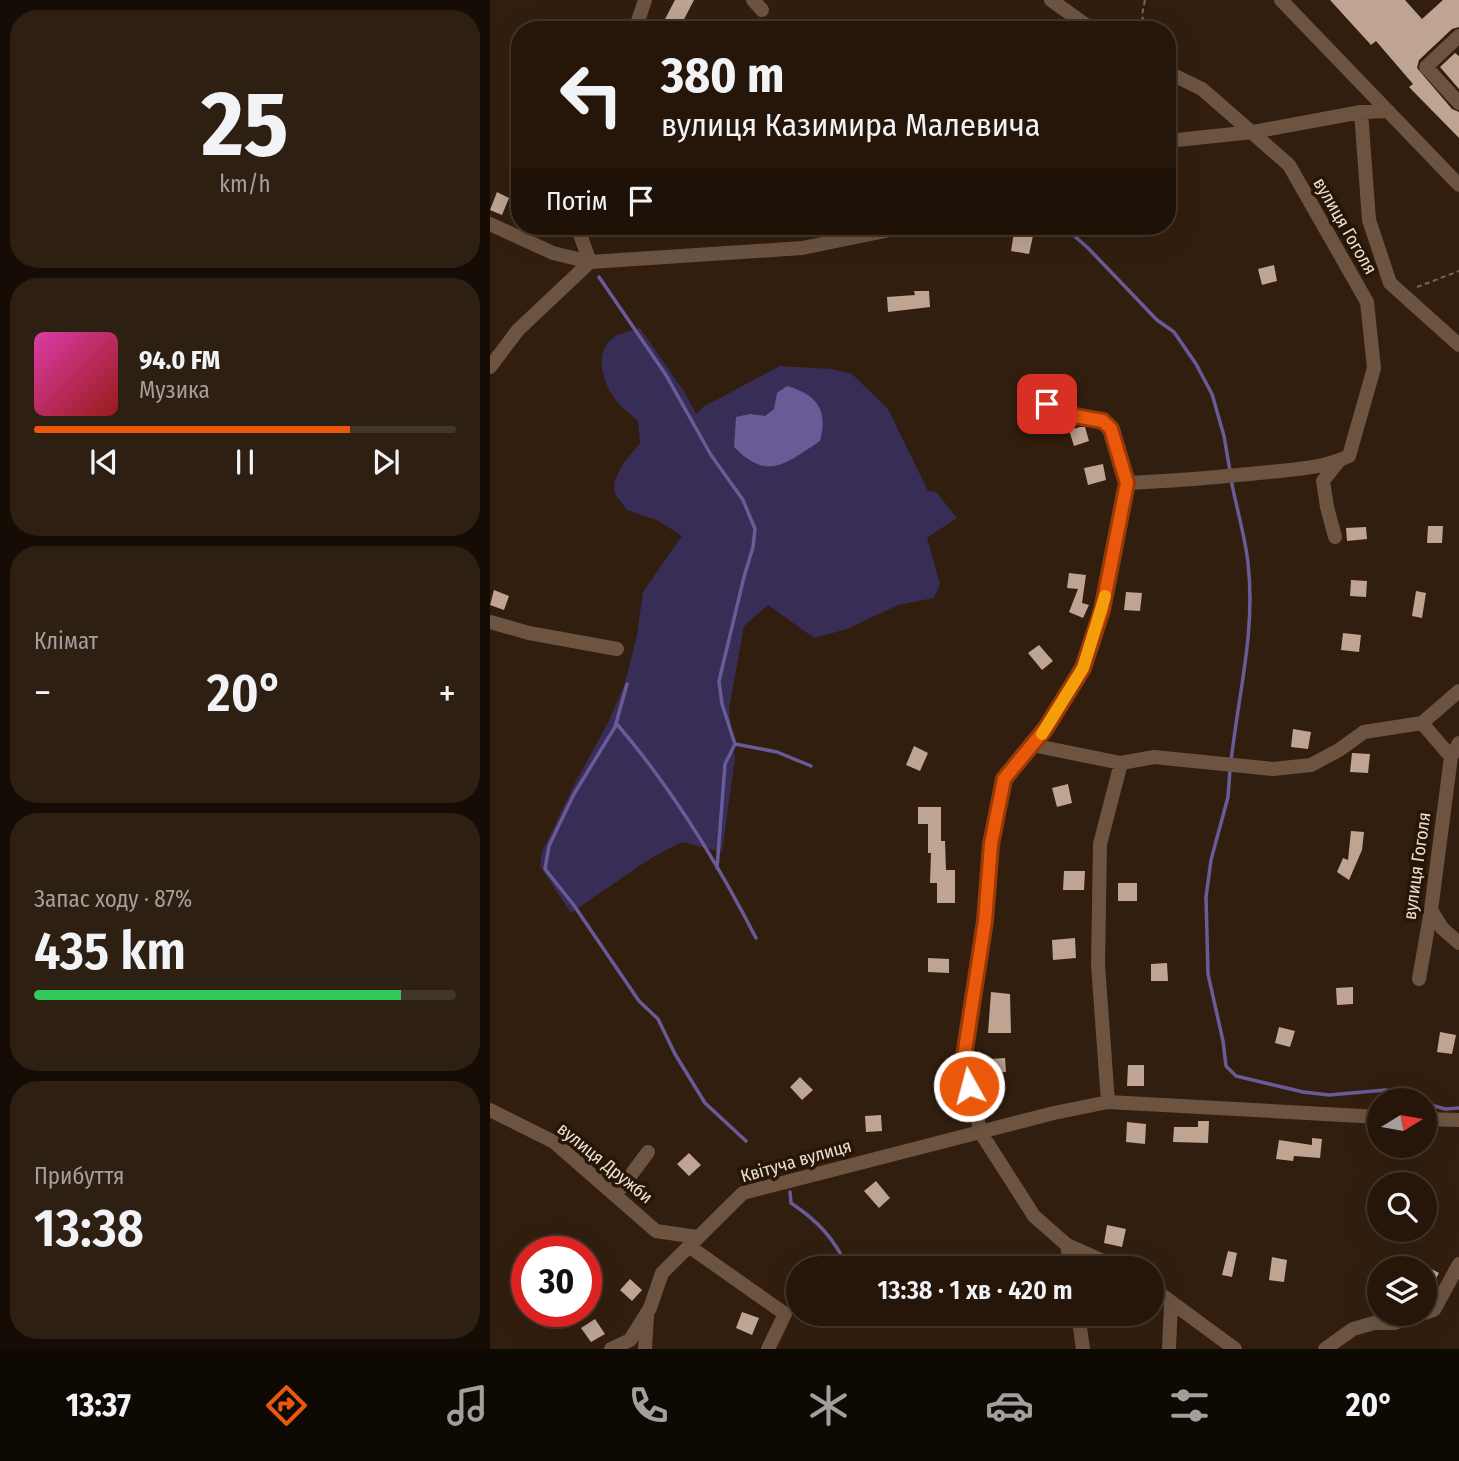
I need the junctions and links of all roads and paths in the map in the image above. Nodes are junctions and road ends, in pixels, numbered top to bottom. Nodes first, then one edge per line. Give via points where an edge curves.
1 (645, 0) edge
2 (1051, 0) edge
3 (1145, 0) edge
4 (1281, 0) edge
5 (638, 21) edge
6 (1080, 21) edge
7 (1143, 21) edge
8 (1459, 36) edge
9 (1176, 76) edge
10 (1459, 103) edge
11 (1388, 111) junction
12 (1361, 112) junction
13 (1253, 132) junction
14 (1176, 140) edge
15 (1459, 185) edge
16 (490, 224) edge
17 (511, 234) edge
18 (514, 235) edge
19 (580, 235) edge
20 (866, 235) edge
21 (590, 262) junction
22 (1459, 271) edge
23 (1406, 298) junction
24 (1459, 345) edge
25 (490, 367) edge
26 (1035, 396) dead end
27 (1344, 459) junction
28 (1127, 483) junction
29 (1335, 537) dead end
30 (490, 622) edge
31 (617, 649) dead end
32 (1459, 691) edge
33 (1422, 723) junction
34 (1459, 743) edge
35 (1032, 745) junction
36 (1451, 757) junction
37 (1121, 763) junction
38 (1431, 910) junction
39 (1459, 943) edge
40 (1419, 979) dead end
41 (1108, 1102) junction
42 (490, 1110) edge
43 (1367, 1116) edge
44 (1437, 1119) edge
45 (1459, 1120) edge
46 (981, 1133) junction
47 (648, 1153) dead end
48 (609, 1190) junction
49 (693, 1242) junction
50 (1067, 1245) junction
51 (1069, 1256) edge
52 (1092, 1256) edge
53 (1459, 1264) edge
54 (1164, 1297) edge
55 (1171, 1303) junction
56 (1437, 1304) edge
57 (647, 1311) junction
58 (1080, 1326) edge
59 (1367, 1326) edge
60 (1345, 1336) junction
61 (611, 1349) edge
62 (645, 1349) edge
63 (768, 1349) edge
64 (1083, 1349) edge
65 (1169, 1349) edge
66 (1235, 1349) edge
67 (1325, 1349) edge
68 (1336, 1349) edge

1 - 5 street
2 - 6 street
3 - 7 path
4 - 11 street
8 - 10 street via 1426,67
9 - 13 street, вулиця Гоголя via 1202,89
11 - 12 street
11 - 15 street
12 - 13 street
12 - 23 street via 1369,220 1390,283
13 - 14 street
13 - 27 street, вулиця Гоголя via 1289,165 1367,302 1374,369
16 - 17 street
18 - 21 street via 553,253
19 - 21 street
20 - 21 street via 802,248
21 - 25 street via 519,330
22 - 23 path via 1428,281
23 - 24 street
26 - 28 street via 1059,413 1103,421 1111,429
27 - 28 street via 1306,469
27 - 29 street, вулиця Гоголя via 1323,481
28 - 35 street via 1102,610 1083,668
30 - 31 street
32 - 33 street
33 - 36 street
33 - 37 street via 1364,732 1311,765 1273,769 1154,757
34 - 36 street
35 - 37 street
35 - 46 street via 1004,779 991,844 985,921 963,1063
36 - 38 street, вулиця Гоголя
37 - 41 street via 1100,844 1098,965
38 - 39 street
38 - 40 street, вулиця Гоголя
41 - 43 street, Квітуча вулиця
41 - 46 street, Квітуча вулиця
42 - 48 street, вулиця Дружби via 554,1142
44 - 45 street
46 - 49 street, Квітуча вулиця via 743,1193
46 - 50 street via 1034,1216
47 - 48 street via 622,1186
48 - 49 street, вулиця Дружби via 656,1231
49 - 57 street, Квітуча вулиця via 662,1273
49 - 63 street via 785,1314
50 - 51 street
50 - 52 street
53 - 56 street
54 - 55 street
55 - 65 street
55 - 66 street
57 - 61 street, Квітуча вулиця via 630,1340
57 - 62 street
58 - 64 street
59 - 60 street
60 - 67 street
60 - 68 street

